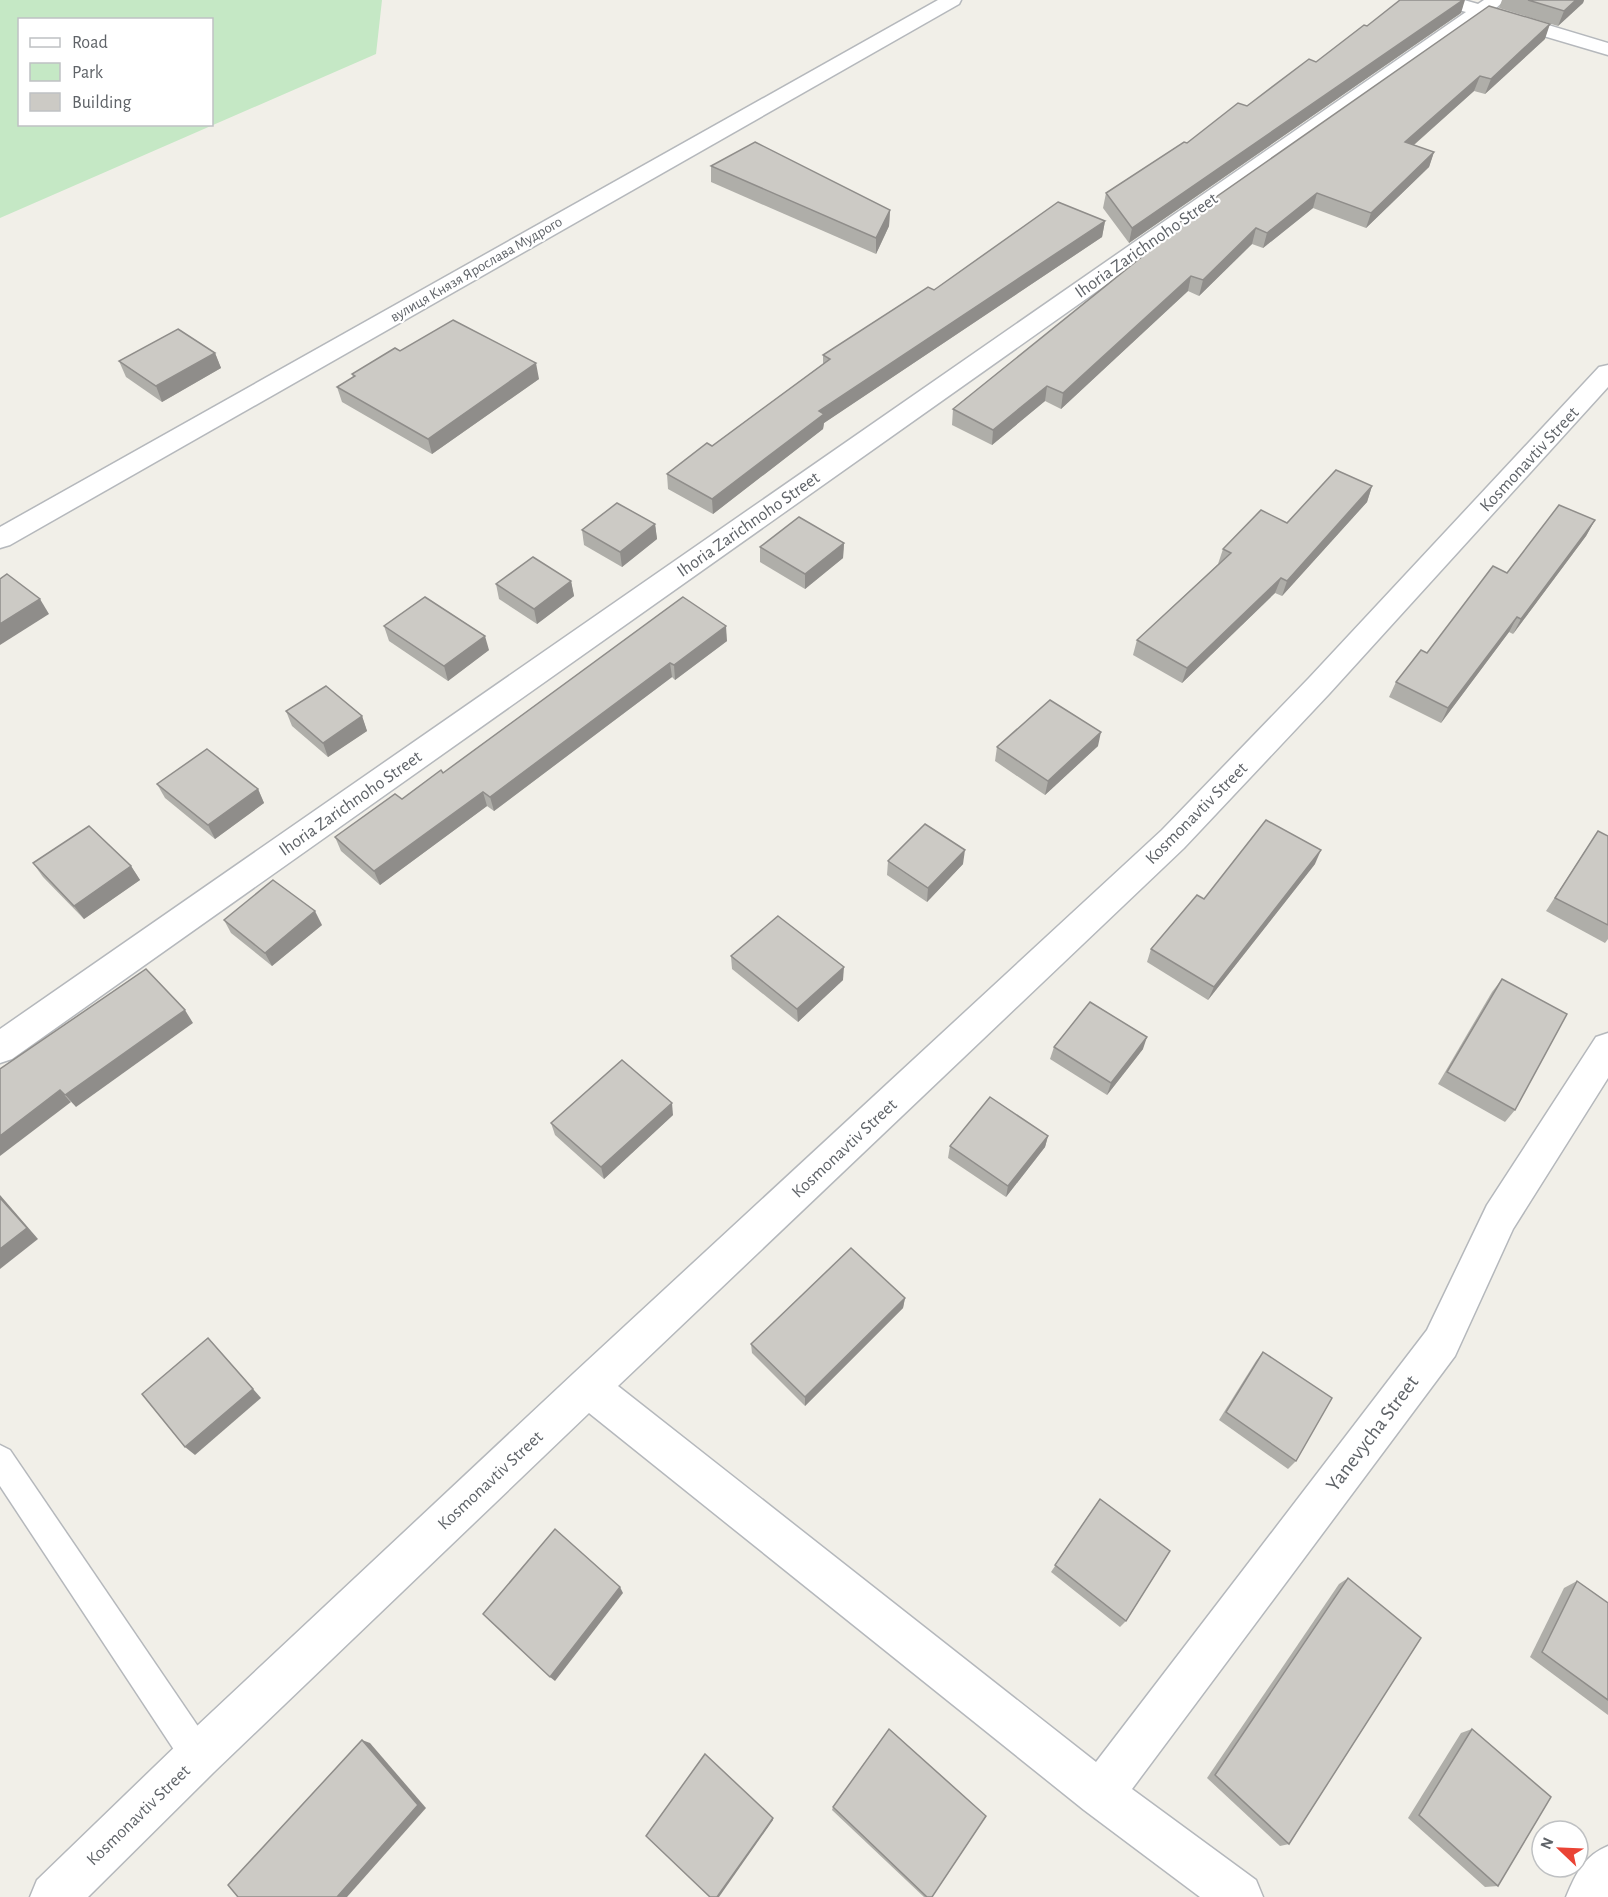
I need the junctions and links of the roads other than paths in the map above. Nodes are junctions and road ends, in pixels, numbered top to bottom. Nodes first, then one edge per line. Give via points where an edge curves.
1 (952, 0) edge
2 (1444, 0) edge
3 (1488, 6) edge
4 (1608, 49) edge
5 (1608, 372) edge
6 (0, 538) edge
7 (0, 1048) edge
8 (1608, 1048) edge
9 (588, 1387) junction
10 (0, 1460) edge
11 (198, 1756) junction
12 (1100, 1794) junction
13 (1608, 1869) edge
14 (54, 1897) edge
15 (1239, 1897) edge
16 (1590, 1897) edge

1 - 6 street, вулиця Князя Ярослава Мудрого
2 - 3 street
3 - 4 street
3 - 7 street, Ihoria Zarichnoho Street
5 - 9 street, Kosmonavtiv Street via 1173,839
8 - 12 street, Yanevycha Street via 1500,1217 1441,1343
9 - 11 street, Kosmonavtiv Street
9 - 12 street
10 - 11 lane
11 - 14 street, Kosmonavtiv Street
12 - 15 street
13 - 16 street

